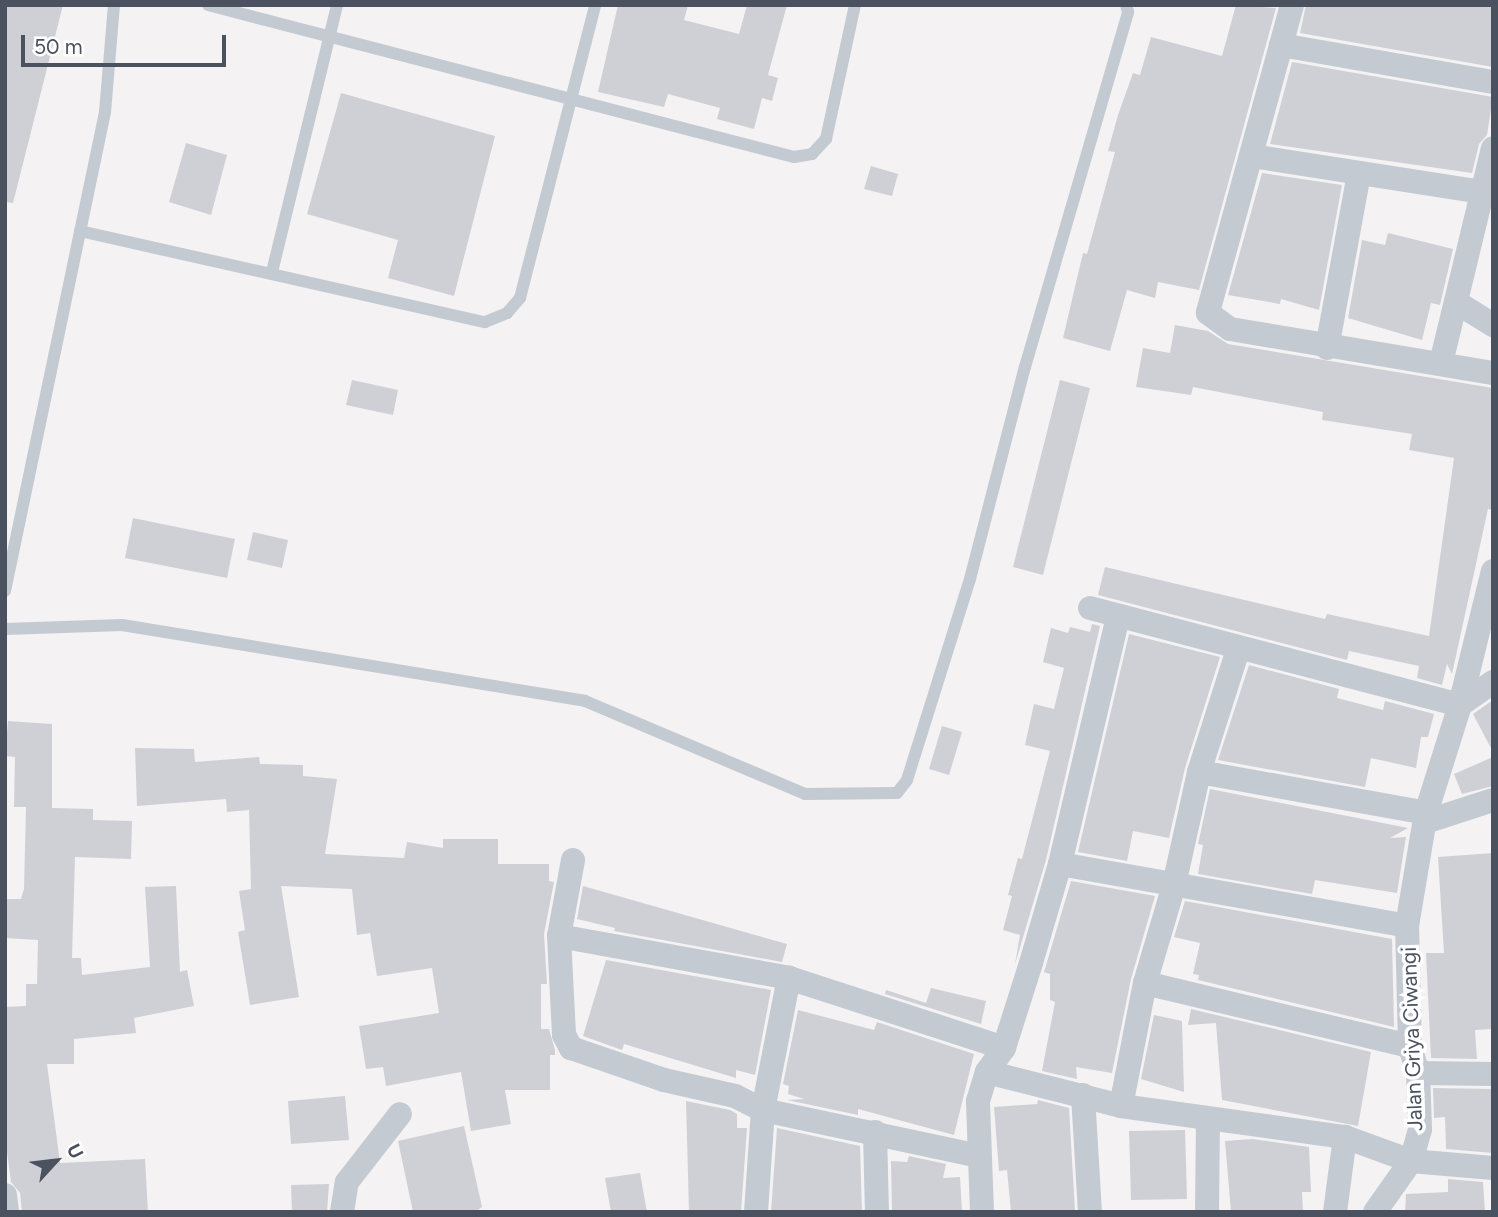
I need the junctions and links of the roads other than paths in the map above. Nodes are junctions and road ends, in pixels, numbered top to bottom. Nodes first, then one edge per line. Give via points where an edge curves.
1 (114, 5) edge
2 (208, 5) edge
3 (337, 5) edge
4 (595, 5) edge
5 (855, 5) edge
6 (1126, 5) edge
7 (1292, 5) edge
8 (326, 36) junction
9 (1281, 45) junction
10 (1493, 82) edge
11 (570, 100) junction
12 (1493, 148) edge
13 (1252, 156) junction
14 (1359, 173) junction
15 (1481, 192) junction
16 (80, 231) junction
17 (1493, 238) edge
18 (1470, 253) junction
19 (271, 272) junction
20 (1456, 302) junction
21 (1493, 325) edge
22 (1327, 348) junction
23 (1441, 363) junction
24 (1493, 373) edge
25 (1493, 571) edge
26 (5, 591) edge
27 (1090, 608) dead end
28 (1118, 617) junction
29 (5, 629) edge
30 (1239, 647) junction
31 (1493, 682) edge
32 (1460, 705) junction
33 (1199, 772) junction
34 (1493, 800) edge
35 (1426, 817) junction
36 (572, 860) dead end
37 (1060, 864) junction
38 (1174, 885) junction
39 (1408, 926) junction
40 (559, 936) junction
41 (789, 978) junction
42 (1145, 983) junction
43 (1410, 1046) junction
44 (1004, 1048) junction
45 (987, 1072) junction
46 (1418, 1073) junction
47 (1493, 1074) edge
48 (1083, 1095) junction
49 (1121, 1106) junction
50 (763, 1110) junction
51 (400, 1114) dead end
52 (1208, 1121) junction
53 (875, 1132) junction
54 (1345, 1137) junction
55 (979, 1156) junction
56 (1411, 1161) junction
57 (1493, 1168) edge
58 (5, 1195) edge
59 (8, 1212) edge
60 (342, 1212) edge
61 (757, 1212) edge
62 (877, 1212) edge
63 (982, 1212) edge
64 (1090, 1212) edge
65 (1207, 1212) edge
66 (1335, 1212) edge
67 (1375, 1212) edge

1 - 16 lane via 106,112
2 - 8 lane
3 - 8 lane
4 - 11 lane
5 - 11 lane via 826,139 812,154 794,156
6 - 29 lane via 1128,12 1025,367 970,579 907,780 897,793 805,794 572,699 122,625
7 - 9 street
8 - 11 lane
8 - 19 lane
9 - 10 street
9 - 13 street
11 - 19 lane via 520,298 507,313 485,323
12 - 15 street
13 - 14 street
13 - 22 street via 1208,313 1230,329
14 - 15 street
14 - 22 street
15 - 18 street
16 - 19 lane
16 - 26 lane
17 - 18 street
18 - 20 street
20 - 21 street
20 - 23 street
22 - 23 street
23 - 24 street
25 - 32 street, Jalan Griya Ciwangi
27 - 28 street
28 - 30 street
28 - 37 street
30 - 32 street
30 - 33 street
31 - 32 street
32 - 35 street, Jalan Griya Ciwangi
33 - 35 street
33 - 38 street
34 - 35 street
35 - 39 street, Jalan Griya Ciwangi
36 - 40 street
37 - 38 street
37 - 44 street
38 - 39 street
38 - 42 street
39 - 43 street, Jalan Griya Ciwangi
40 - 41 street
40 - 50 street via 564,1035 571,1048 664,1080 735,1096
41 - 44 street
41 - 50 street
42 - 43 street
42 - 49 street
43 - 46 street, Jalan Griya Ciwangi
44 - 45 street
45 - 48 street
45 - 55 street via 978,1101
46 - 47 street
46 - 56 street, Jalan Griya Ciwangi via 1420,1129
48 - 49 street
48 - 64 street
49 - 52 street
50 - 53 street
50 - 61 street
51 - 60 street via 347,1182
52 - 54 street
52 - 65 street
53 - 55 street
53 - 62 street
54 - 56 street
54 - 66 street
55 - 63 street
56 - 57 street
56 - 67 street, Jalan Griya Ciwangi
58 - 59 street

